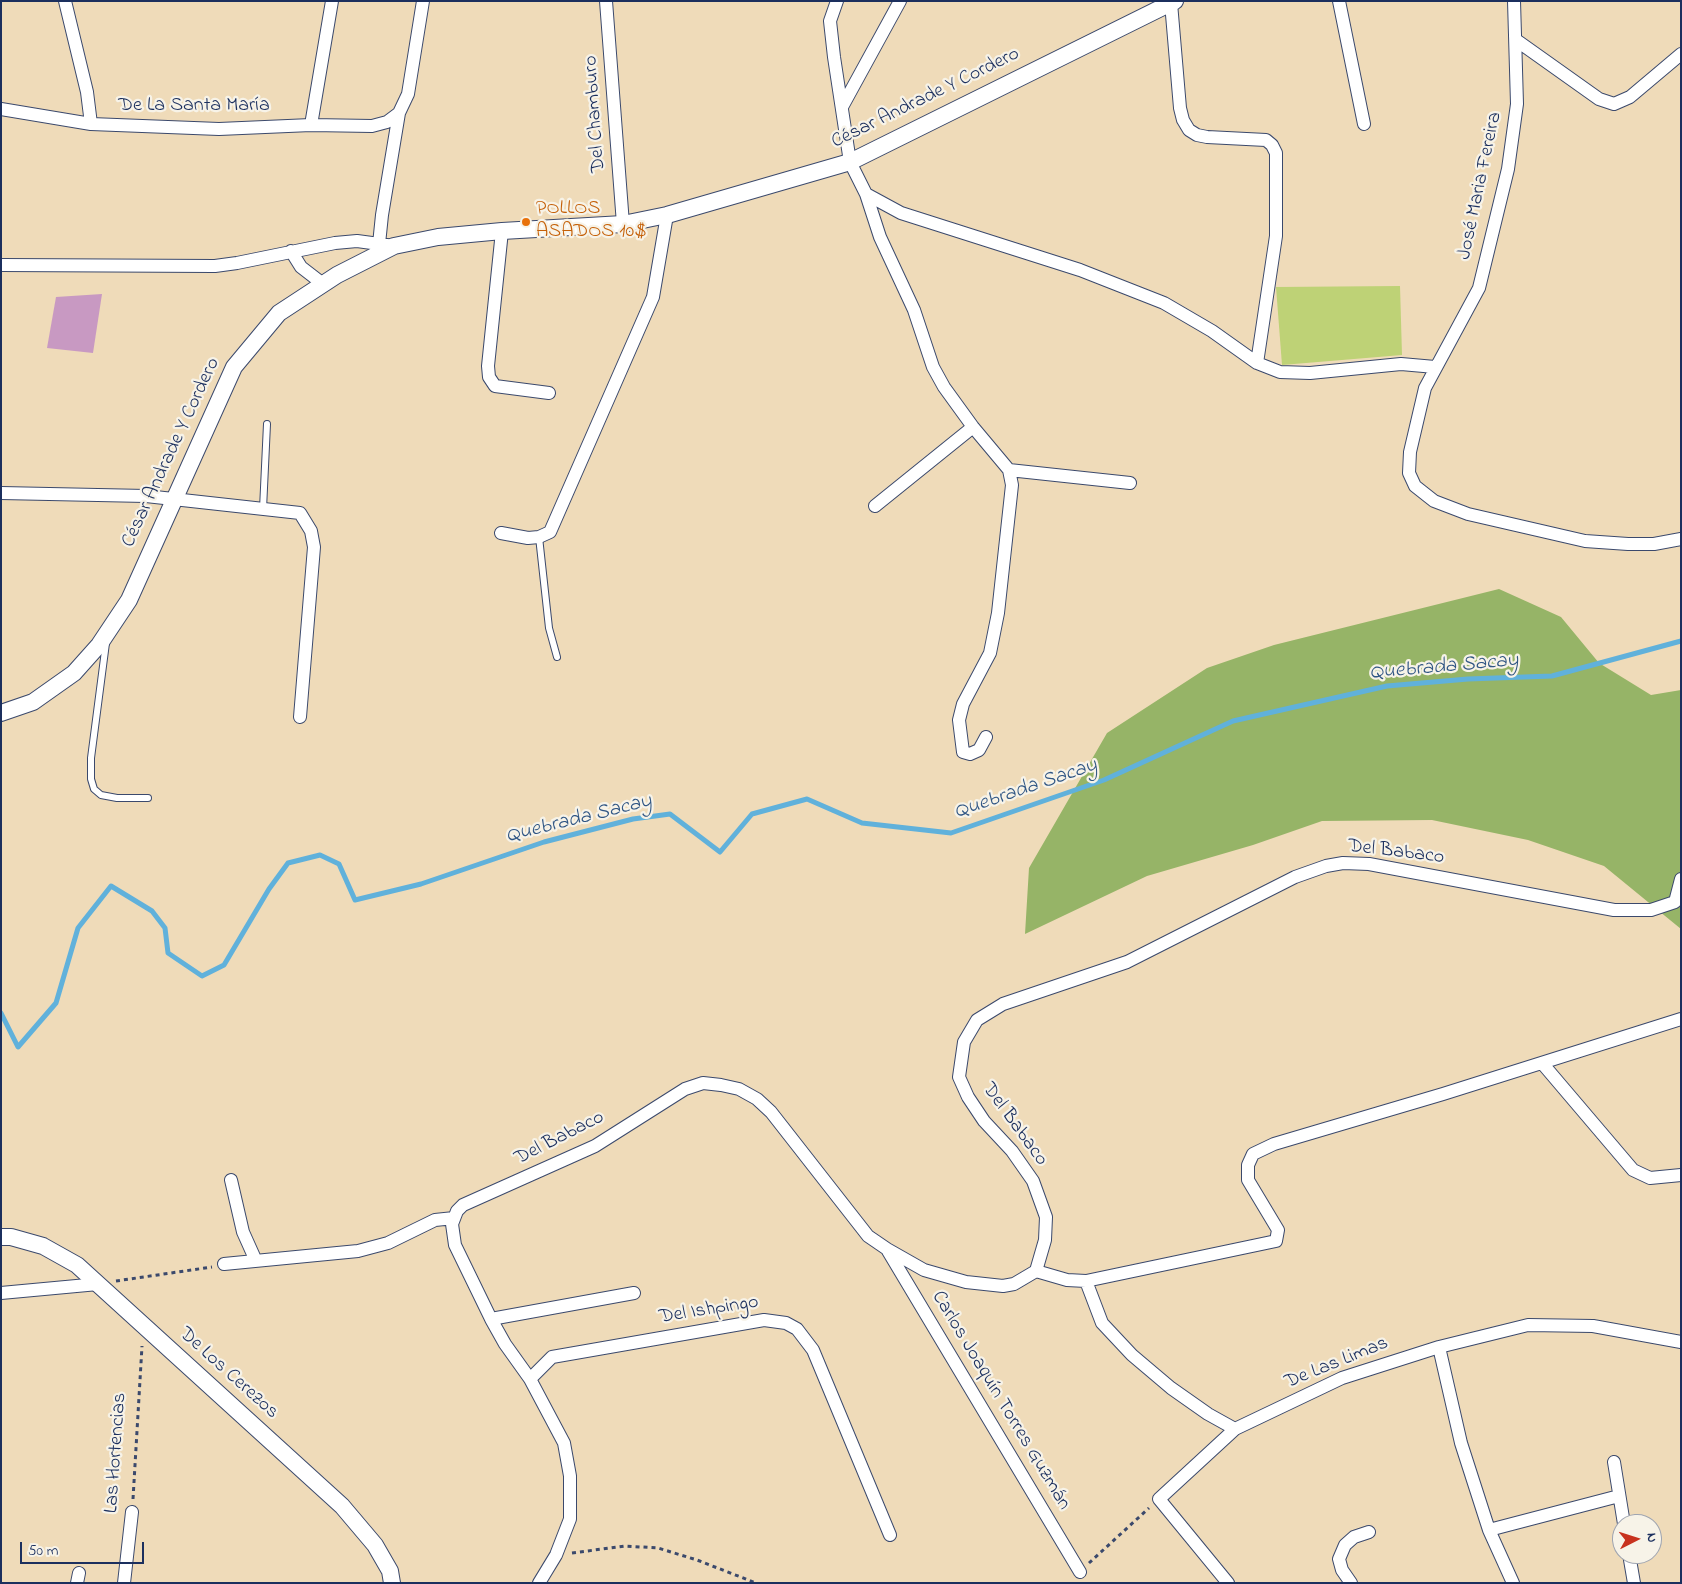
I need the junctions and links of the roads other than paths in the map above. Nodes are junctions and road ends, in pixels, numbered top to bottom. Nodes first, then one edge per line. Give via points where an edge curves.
1 (65, 1) edge
2 (332, 1) edge
3 (423, 1) edge
4 (606, 1) edge
5 (837, 1) edge
6 (900, 1) edge
7 (1339, 1) edge
8 (1514, 1) edge
9 (1173, 2) edge
10 (1516, 40) junction
11 (1681, 54) edge
12 (842, 107) junction
13 (1, 109) edge
14 (399, 113) junction
15 (91, 124) junction
16 (1364, 124) dead end
17 (312, 125) junction
18 (850, 162) junction
19 (866, 194) junction
20 (667, 215) junction
21 (623, 224) junction
22 (502, 231) junction
23 (387, 245) junction
24 (291, 252) junction
25 (1, 265) edge
26 (323, 284) junction
27 (1257, 363) junction
28 (1435, 367) junction
29 (549, 393) dead end
30 (267, 424) dead end
31 (972, 427) junction
32 (1009, 470) junction
33 (1130, 482) dead end
34 (1, 493) edge
35 (172, 498) junction
36 (875, 506) dead end
37 (263, 510) junction
38 (501, 533) dead end
39 (539, 537) junction
40 (1681, 539) edge
41 (107, 632) junction
42 (557, 657) dead end
43 (1, 713) edge
44 (300, 717) dead end
45 (986, 736) dead end
46 (148, 798) dead end
47 (1681, 879) edge
48 (1678, 908) edge
49 (1681, 1018) edge
50 (1542, 1063) junction
51 (1681, 1175) edge
52 (230, 1180) dead end
53 (454, 1218) junction
54 (1, 1237) edge
55 (887, 1249) junction
56 (256, 1261) junction
57 (224, 1264) road end
58 (1036, 1271) junction
59 (1086, 1281) junction
60 (98, 1284) junction
61 (1, 1293) edge
62 (634, 1293) dead end
63 (490, 1319) junction
64 (1681, 1342) edge
65 (1439, 1347) junction
66 (530, 1379) junction
67 (1235, 1429) junction
68 (1614, 1462) dead end
69 (1619, 1496) junction
70 (132, 1512) road end
71 (1622, 1514) edge
72 (1489, 1530) junction
73 (1368, 1532) dead end
74 (890, 1535) dead end
75 (1631, 1564) edge
76 (1080, 1572) road end
77 (124, 1583) edge
78 (392, 1583) edge
79 (539, 1583) edge
80 (1228, 1583) edge
81 (1352, 1583) edge
82 (1513, 1583) edge
83 (1634, 1583) edge

1 - 15 street via 87,92
2 - 17 street
3 - 14 street via 408,94
4 - 21 street, Del Chamburo
5 - 12 street via 830,21
6 - 12 street
7 - 16 street
8 - 10 street, José Maria Fereira
9 - 18 street, César Andrade Y Cordero
9 - 27 street via 1182,120 1197,135 1266,140 1276,152 1276,236
10 - 11 street via 1599,99 1614,104 1630,97
10 - 28 street, José Maria Fereira via 1517,104 1506,178 1479,288
12 - 18 street
13 - 15 street, De La Santa María
14 - 17 street, De La Santa María via 387,122 372,126
14 - 23 street via 382,215
15 - 17 street, De La Santa María via 219,129
18 - 19 street
18 - 20 street, César Andrade Y Cordero
19 - 27 street via 902,213 1080,270 1164,303
19 - 31 street via 880,237 914,310 933,367
20 - 21 street, César Andrade Y Cordero
20 - 39 street via 653,297 550,532
21 - 22 street, César Andrade Y Cordero
22 - 23 street, César Andrade Y Cordero
22 - 29 street via 489,377 495,386
23 - 24 street via 357,241
23 - 26 street, César Andrade Y Cordero
24 - 25 street via 215,266
24 - 26 street via 301,267
26 - 35 street, César Andrade Y Cordero via 279,313 234,367
27 - 28 street via 1280,372 1310,373 1401,364
28 - 40 street, José Maria Fereira via 1425,388 1410,452 1409,473 1415,486 1434,501 1468,514 1585,541 1637,544
30 - 37 lane
31 - 32 street
31 - 36 street
32 - 33 street
32 - 45 street via 1012,485 998,613 990,653 963,704 959,720 963,752 970,754 979,750
34 - 35 street
35 - 37 street
35 - 41 street, César Andrade Y Cordero via 129,600
37 - 44 street via 300,513 307,522 314,547
38 - 39 street
39 - 42 lane via 549,628
41 - 43 street, César Andrade Y Cordero via 74,674 33,702
41 - 46 lane via 91,780 101,795
47 - 48 street, Del Babaco
48 - 58 street, Del Babaco via 1614,910 1423,873 1343,863 1295,877 1127,962 1003,1004 977,1020 964,1042 959,1077 984,1121 1012,1151 1033,1181 1046,1217 1045,1240
49 - 50 street
50 - 51 street via 1633,1170 1650,1178
50 - 59 street via 1274,1144 1253,1154 1248,1165 1248,1180 1278,1230 1276,1241
52 - 56 street via 242,1232
53 - 55 street, Del Babaco via 463,1205 596,1146 685,1089 703,1083 739,1089 757,1099 771,1112 868,1236
53 - 56 street via 435,1220 388,1243 358,1251
53 - 63 street via 455,1245
54 - 60 street, De Los Cerezos via 43,1246 77,1265
55 - 58 street, Del Babaco via 924,1270 966,1282 1008,1285
55 - 76 street, Carlos Joaquín Torres Guzmán
56 - 57 street
58 - 59 street via 1067,1280
59 - 67 street via 1102,1323 1132,1355 1200,1409
60 - 61 street
60 - 78 street, De Los Cerezos via 342,1506 375,1545 390,1571
62 - 63 street
63 - 66 street
64 - 65 street, De Las Limas via 1593,1326 1528,1325
65 - 67 street, De Las Limas via 1342,1378
65 - 72 street via 1462,1443
66 - 74 street, Del Ishpingo via 552,1357 764,1320 786,1323 797,1329 813,1350
66 - 79 street via 564,1443 570,1476 570,1519 556,1555
67 - 80 street, De Las Limas via 1158,1499
68 - 69 street
69 - 71 street
69 - 72 street
70 - 77 street, Las Hortencias
72 - 82 street
73 - 81 street via 1354,1536 1344,1544 1339,1559 1342,1570
75 - 83 street

